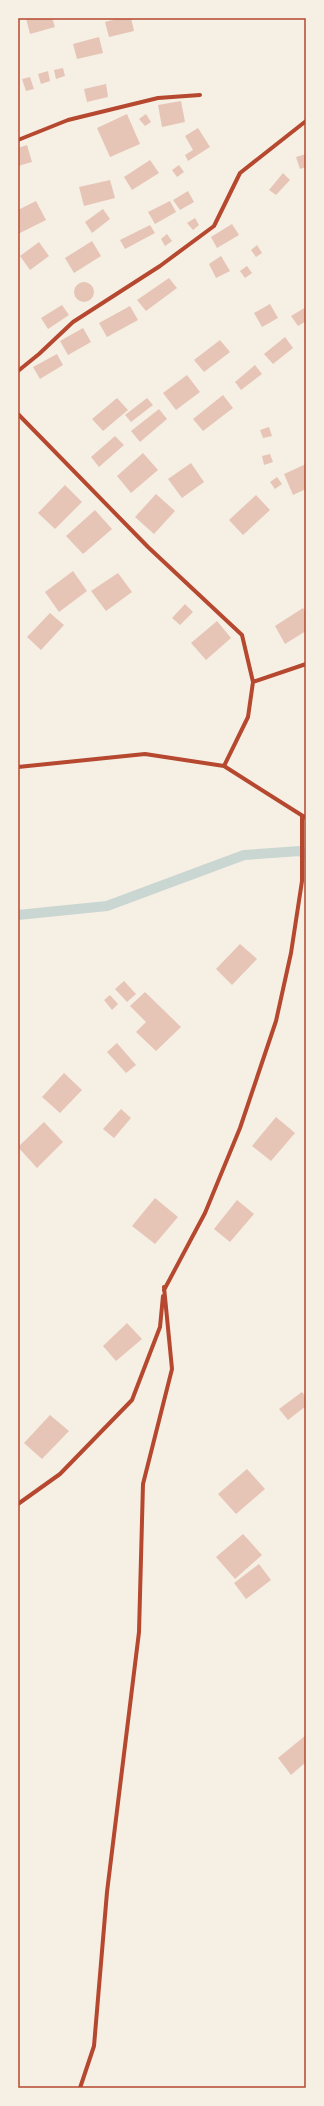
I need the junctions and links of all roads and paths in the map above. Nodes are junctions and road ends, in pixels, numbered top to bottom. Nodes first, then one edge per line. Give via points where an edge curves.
1 (200, 95) dead end
2 (306, 121) edge
3 (18, 140) edge
4 (18, 371) edge
5 (18, 414) edge
6 (306, 664) edge
7 (253, 682) junction
8 (224, 766) junction
9 (18, 767) edge
10 (302, 816) junction
11 (306, 818) edge
12 (164, 1287) junction
13 (18, 1504) edge
14 (80, 2088) edge

1 - 3 street via 150,100 68,120
2 - 4 street via 240,173 214,226 160,266 73,322
5 - 7 street via 148,547 242,635
6 - 7 street
7 - 8 street via 248,716
8 - 9 street via 145,754
8 - 10 street
10 - 11 street
10 - 12 street via 302,881 291,953 276,1021 240,1128 205,1213
12 - 13 street via 160,1327 132,1400 60,1474
12 - 14 street via 172,1369 143,1484 139,1632 107,1892 94,2046

